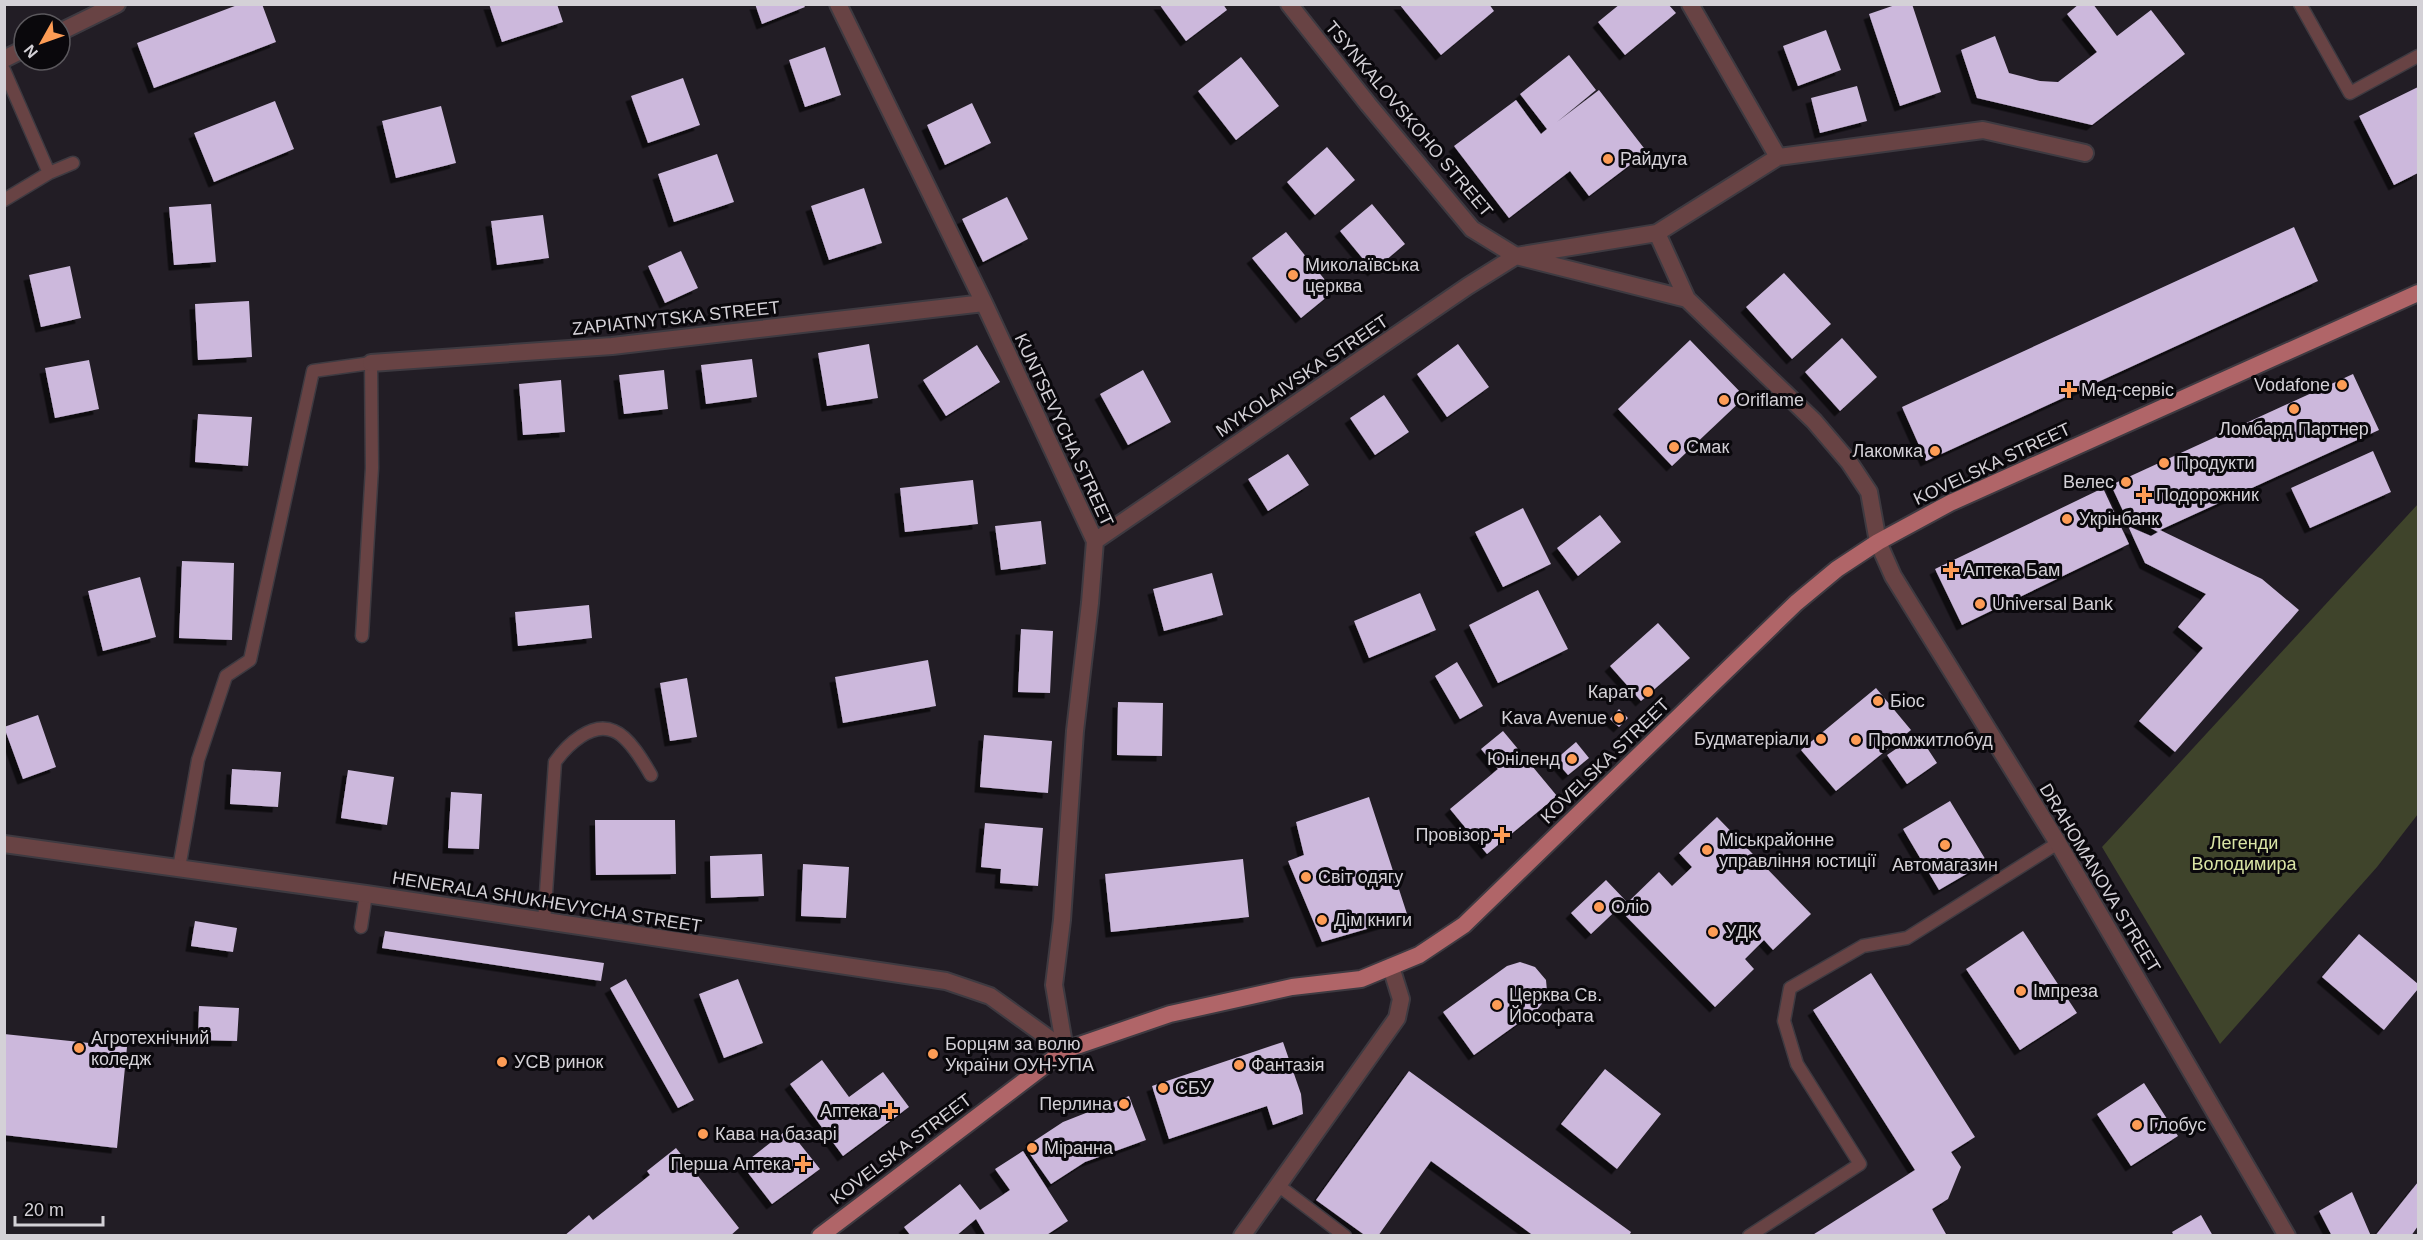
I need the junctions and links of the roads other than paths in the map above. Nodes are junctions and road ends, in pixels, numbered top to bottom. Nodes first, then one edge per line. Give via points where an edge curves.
1 (117, 4) edge
2 (838, 4) edge
3 (1289, 4) edge
4 (1690, 4) edge
5 (2300, 4) edge
6 (72, 26) edge
7 (2418, 56) edge
8 (4, 70) edge
9 (2085, 153) dead end
10 (1778, 157) junction
11 (73, 163) dead end
12 (49, 173) junction
13 (4, 200) edge
14 (1657, 233) junction
15 (1516, 256) junction
16 (2418, 293) edge
17 (1687, 299) junction
18 (984, 303) junction
19 (371, 363) junction
20 (1095, 541) junction
21 (1878, 542) junction
22 (362, 636) dead end
23 (651, 775) dead end
24 (2058, 843) junction
25 (4, 844) edge
26 (179, 868) junction
27 (366, 894) junction
28 (544, 922) junction
29 (361, 927) dead end
30 (1391, 967) junction
31 (1065, 1050) junction
32 (1279, 1186) junction
33 (820, 1236) edge
34 (1242, 1236) edge
35 (1345, 1236) edge
36 (1749, 1236) edge
37 (2287, 1236) edge

1 - 6 street
2 - 18 street, KUNTSEVYCHA STREET
3 - 15 street, TSYNKALOVSKOHO STREET via 1472,230
4 - 10 street
5 - 7 lane via 2350,93
8 - 12 lane
9 - 10 street, MYKOLAIVSKA STREET via 1983,130
10 - 14 street, MYKOLAIVSKA STREET
11 - 12 lane
12 - 13 lane
14 - 15 street, MYKOLAIVSKA STREET
14 - 17 street
15 - 17 street, TSYNKALOVSKOHO STREET
15 - 20 street, MYKOLAIVSKA STREET
16 - 21 main road, KOVELSKA STREET via 1950,503
17 - 21 street, TSYNKALOVSKOHO STREET via 1815,421 1849,462 1869,492
18 - 19 street, ZAPIATNYTSKA STREET via 612,346
18 - 20 street, KUNTSEVYCHA STREET
19 - 22 lane via 372,468
19 - 26 lane via 312,371 250,660 226,676 198,760
20 - 31 street, KUNTSEVYCHA STREET via 1054,985
21 - 24 street, DRAHOMANOVA STREET via 1893,576
21 - 30 main road, KOVELSKA STREET via 1796,603 1464,925 1419,956
23 - 28 lane via 637,752 615,731 598,728 564,749 555,762
24 - 36 lane via 1906,938 1863,946 1790,988 1784,1021 1797,1064 1860,1164
24 - 37 street, DRAHOMANOVA STREET
25 - 26 street, HENERALA SHUKHEVYCHA STREET
26 - 27 street, HENERALA SHUKHEVYCHA STREET
27 - 28 street, HENERALA SHUKHEVYCHA STREET
27 - 29 lane
28 - 31 street, HENERALA SHUKHEVYCHA STREET via 946,981 990,996
30 - 31 main road, KOVELSKA STREET via 1361,979 1292,987 1170,1014
30 - 32 street via 1401,999 1397,1018
31 - 33 main road, KOVELSKA STREET
32 - 34 street
32 - 35 lane

